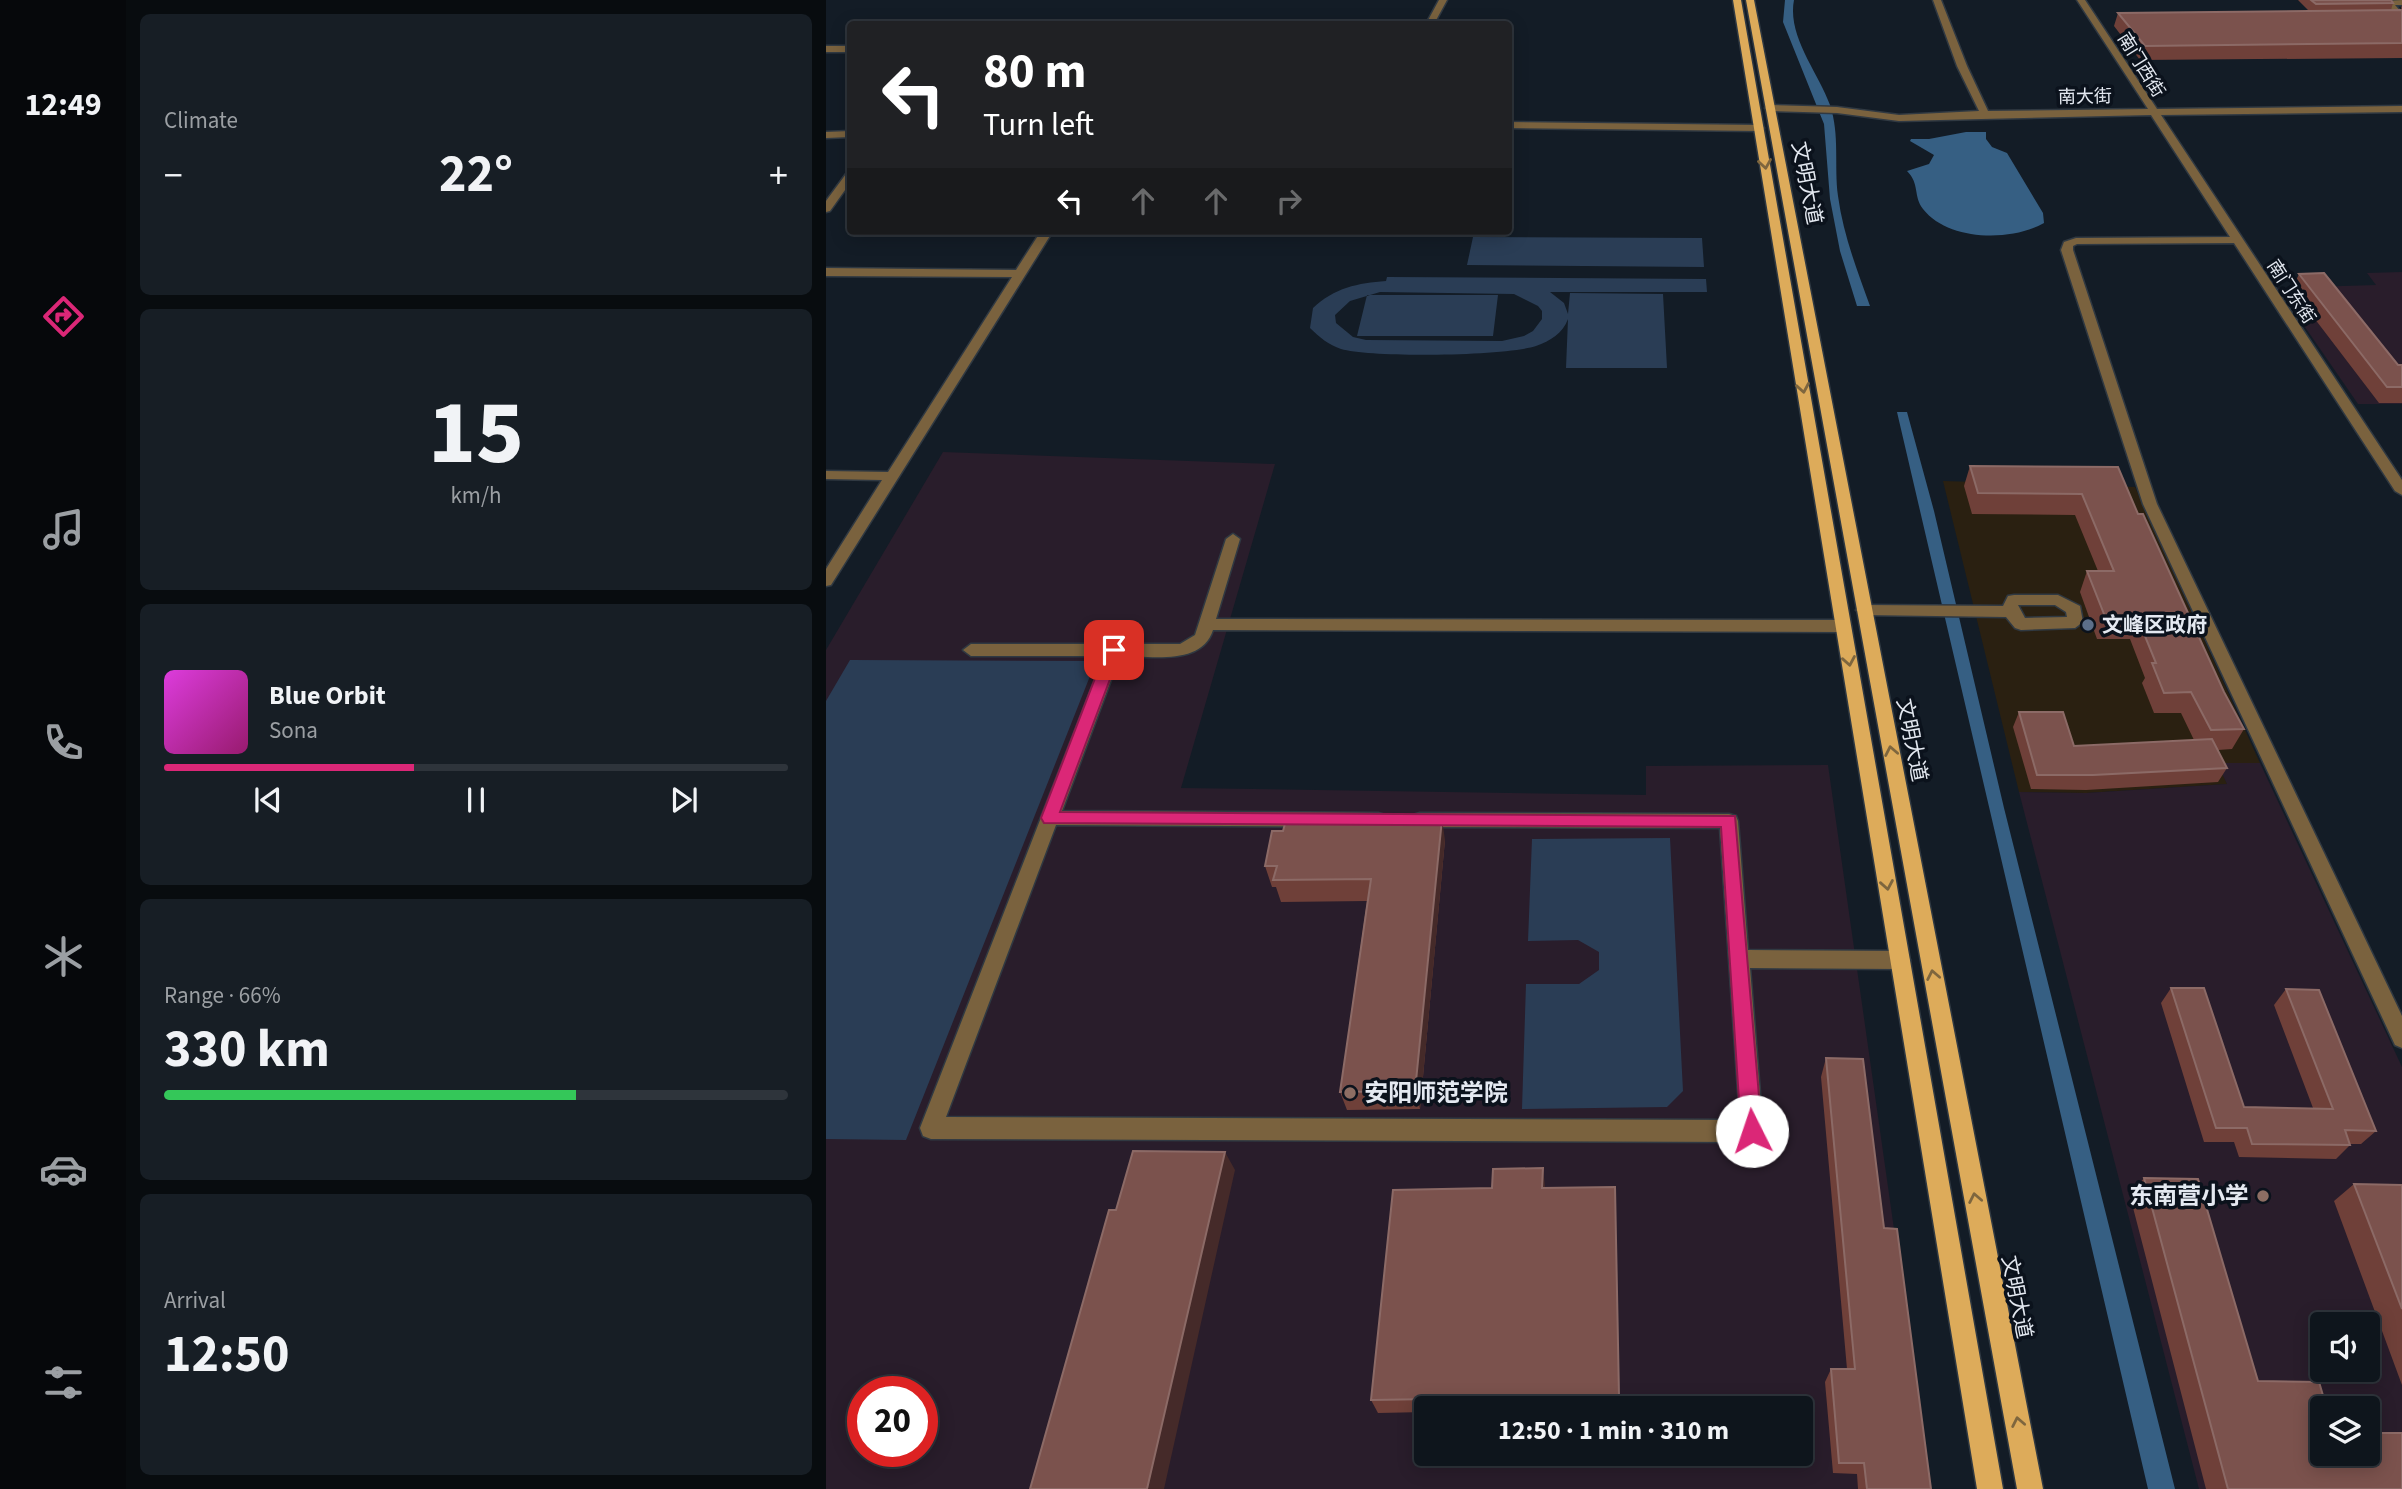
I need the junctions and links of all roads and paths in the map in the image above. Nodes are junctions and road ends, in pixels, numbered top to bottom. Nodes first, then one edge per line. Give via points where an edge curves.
1 (1443, 0) edge
2 (1737, 0) edge
3 (1750, 0) edge
4 (1937, 0) edge
5 (2081, 0) edge
6 (2402, 2) edge
7 (2383, 18) edge
8 (2108, 20) dead end
9 (1432, 21) edge
10 (2094, 21) junction
11 (826, 49) edge
12 (847, 49) edge
13 (1770, 108) junction
14 (2402, 110) edge
15 (2152, 112) junction
16 (1985, 114) junction
17 (1512, 125) edge
18 (1759, 128) junction
19 (847, 134) edge
20 (826, 135) edge
21 (847, 180) edge
22 (826, 209) edge
23 (1045, 235) edge
24 (2235, 240) junction
25 (826, 272) edge
26 (1020, 274) junction
27 (826, 475) edge
28 (892, 476) junction
29 (2402, 491) edge
30 (1233, 539) dead end
31 (826, 581) edge
32 (1864, 610) junction
33 (2011, 612) dead end
34 (1206, 624) junction
35 (1843, 626) junction
36 (971, 650) dead end
37 (1114, 650) junction
38 (1049, 818) junction
39 (1739, 959) junction
40 (1900, 960) junction
41 (2402, 1038) edge
42 (1990, 1489) edge
43 (2030, 1489) edge

1 - 9 street
2 - 18 main road, 文明大道
3 - 13 main road, 文明大道
4 - 16 street
5 - 10 street, 南门西街
6 - 7 street via 2389,3 2401,17
8 - 10 street
10 - 15 street, 南门西街
11 - 12 street
13 - 16 street, 南大街 via 1909,118
13 - 32 main road, 文明大道
14 - 15 street, 南大街
15 - 16 street, 南大街
15 - 24 street, 南门东街
17 - 18 street
18 -> 35 main road, 文明大道
19 - 20 street
21 - 22 street
23 - 26 street
24 - 29 street, 南门东街
24 - 41 street via 2076,241 2068,244 2067,250 2150,504
25 - 26 street
26 - 28 street
27 - 28 street
28 - 31 street
30 - 34 street
32 - 33 street
43 -> 32 main road, 文明大道
34 - 35 street
34 - 37 street via 1202,638 1183,650
35 -> 40 main road, 文明大道
36 - 37 street
37 - 38 street
38 - 39 street via 1729,821
38 - 39 street via 931,1128 1752,1131
39 - 40 street
40 - 42 main road, 文明大道

